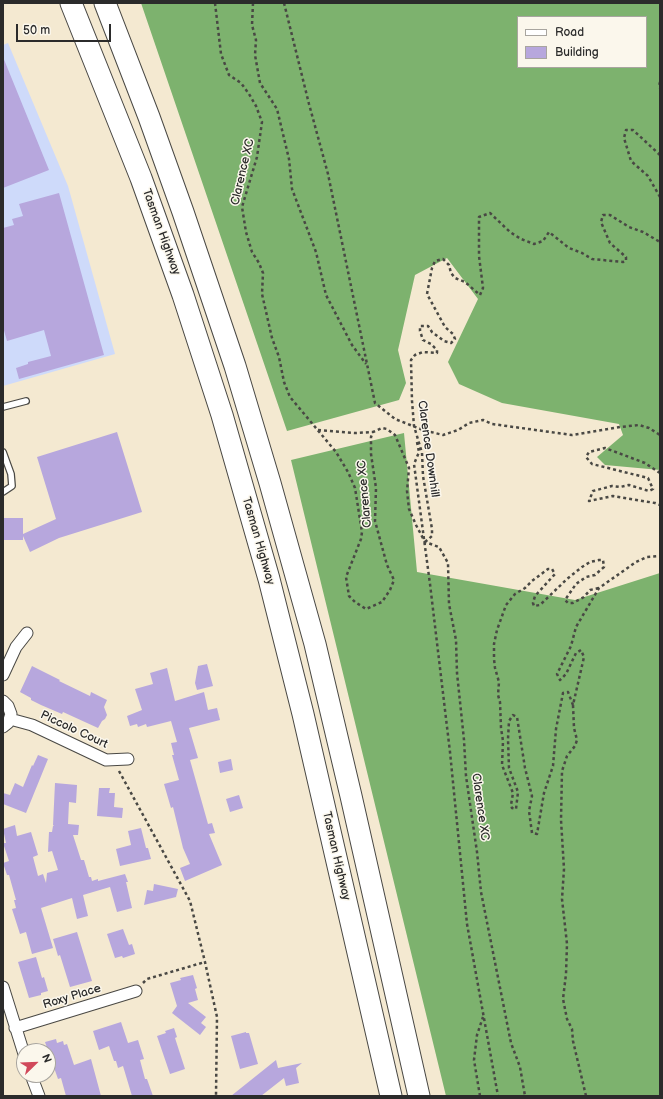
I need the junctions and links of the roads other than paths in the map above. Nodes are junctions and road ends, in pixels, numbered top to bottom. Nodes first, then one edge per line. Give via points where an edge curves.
1 (71, 3) edge
2 (105, 3) edge
3 (26, 401) dead end
4 (3, 407) edge
5 (3, 452) edge
6 (3, 492) edge
7 (27, 633) dead end
8 (3, 675) edge
9 (3, 701) edge
10 (7, 723) edge
11 (128, 759) dead end
12 (3, 987) edge
13 (136, 991) road end
14 (15, 1028) junction
15 (20, 1043) edge
16 (34, 1083) edge
17 (39, 1096) edge
18 (391, 1096) edge
19 (419, 1096) edge

1 - 18 highway, Tasman Highway via 184,295 222,415 269,580 303,714
2 - 19 highway via 183,212 235,366 270,483 315,644
3 - 4 lane
5 - 6 lane via 12,474 12,486
7 - 8 street via 16,647
9 - 10 street via 10,710
10 - 11 street, Piccolo Court via 32,725 106,760
12 - 14 street
13 - 14 street, Roxy Place
14 - 15 street
16 - 17 street

